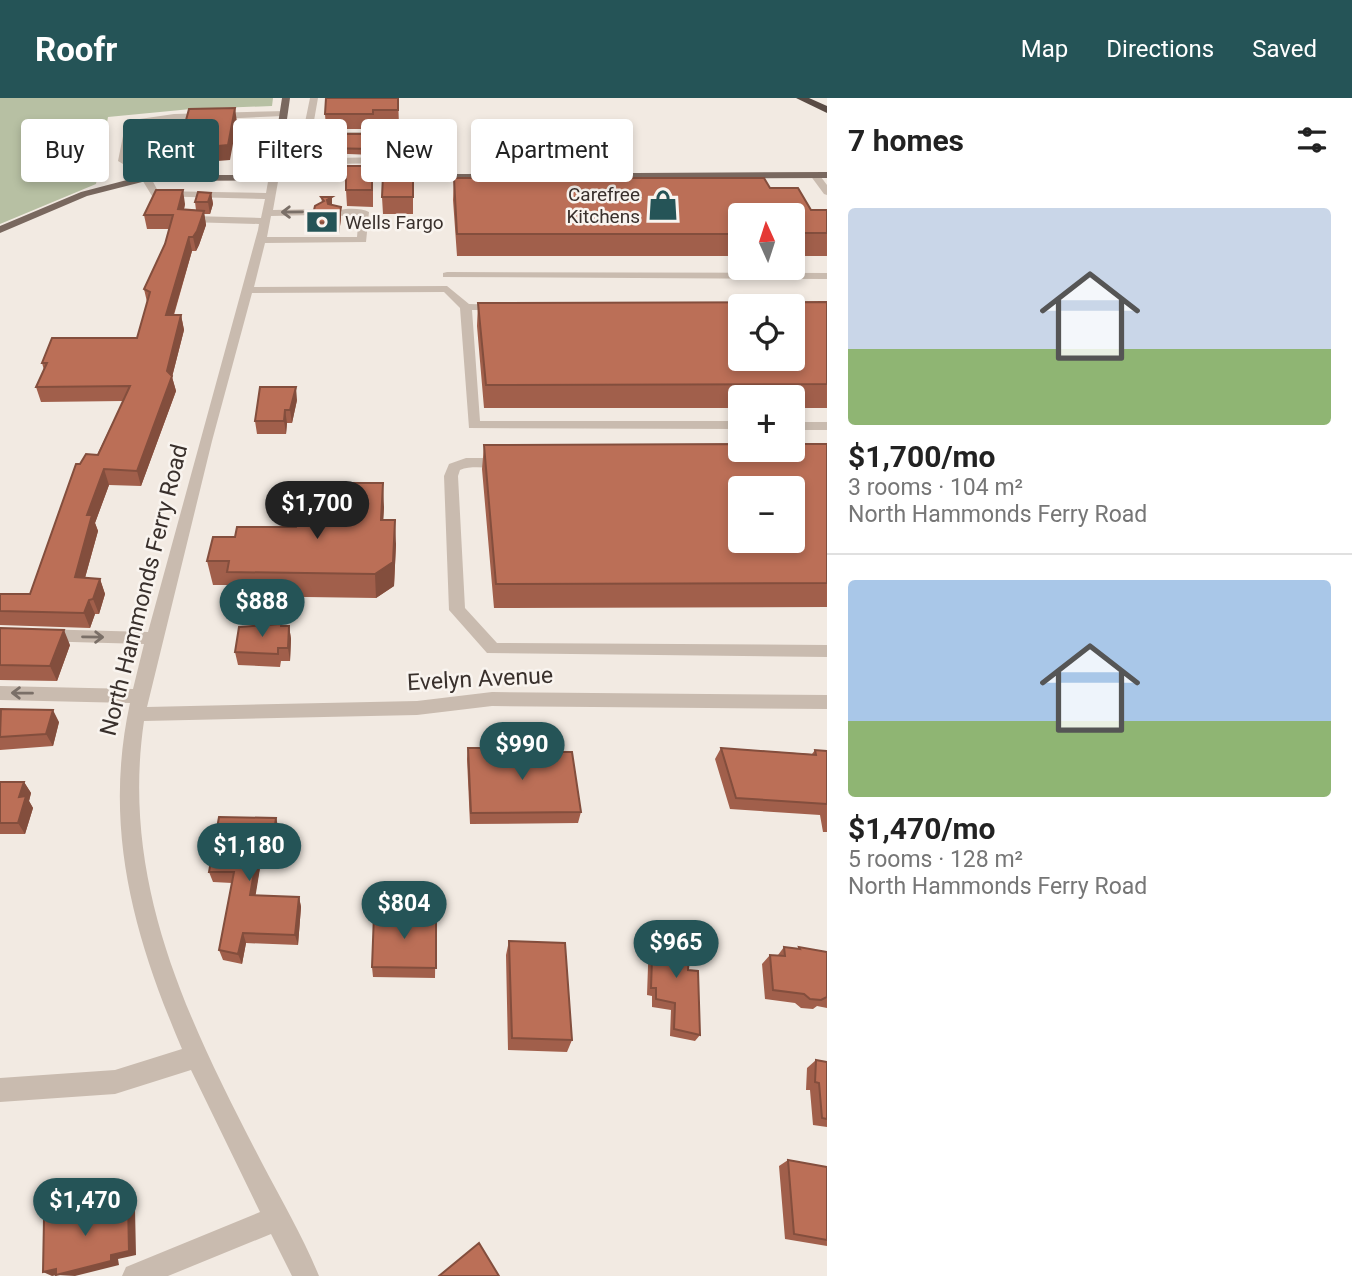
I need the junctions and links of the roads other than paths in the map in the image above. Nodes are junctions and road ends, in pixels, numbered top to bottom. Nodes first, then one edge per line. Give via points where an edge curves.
1 (286, 98) edge
2 (314, 98) edge
3 (801, 98) edge
4 (827, 110) edge
5 (174, 117) joint
6 (283, 117) junction
7 (152, 119) edge
8 (310, 119) joint
9 (347, 134) edge
10 (361, 134) joint
11 (347, 155) edge
12 (360, 155) joint
13 (815, 175) junction
14 (827, 175) edge
15 (457, 176) edge
16 (130, 182) edge
17 (148, 182) edge
18 (273, 182) edge
19 (827, 192) edge
20 (195, 195) junction
21 (268, 210) junction
22 (317, 212) edge
23 (335, 213) edge
24 (0, 230) edge
25 (261, 240) junction
26 (447, 275) dead end
27 (827, 276) edge
28 (249, 290) junction
29 (466, 307) junction
30 (521, 307) edge
31 (728, 425) edge
32 (805, 425) edge
33 (827, 426) edge
34 (522, 462) edge
35 (0, 634) edge
36 (155, 638) junction
37 (826, 654) edge
38 (0, 693) edge
39 (827, 702) edge
40 (137, 705) junction
41 (195, 1057) junction
42 (0, 1090) edge
43 (278, 1218) junction
44 (135, 1276) edge
45 (306, 1276) edge

1 - 6 main road, North Hammonds Ferry Road
2 - 8 street
3 - 4 highway
5 - 6 street
5 - 7 street
6 - 8 street
9 - 10 street
10 - 12 street
11 - 12 street
13 - 14 main road
13 - 15 main road
13 - 19 street
16 - 24 main road via 84,194
17 - 20 street via 155,194
18 - 21 street, North Hammonds Ferry Road
20 - 21 street
20 - 21 street via 187,219
22 -> 21 street
21 - 25 street, North Hammonds Ferry Road
23 - 25 street via 364,212 362,240
25 - 28 street, North Hammonds Ferry Road
26 - 27 street
28 - 29 street via 447,289
28 - 36 street, North Hammonds Ferry Road
29 - 30 street
29 - 31 street via 474,425
32 - 33 street
34 - 37 street via 466,462 454,467 451,476 457,610 493,649
35 -> 36 street
36 - 40 street, North Hammonds Ferry Road
40 -> 38 street, Evelyn Avenue
39 - 40 street, Evelyn Avenue via 492,699 417,708
40 - 41 street, North Hammonds Ferry Road via 127,772 131,845 150,932
41 - 42 street via 115,1082
41 - 43 street, North Hammonds Ferry Road
43 - 44 street
43 - 45 street, North Hammonds Ferry Road

